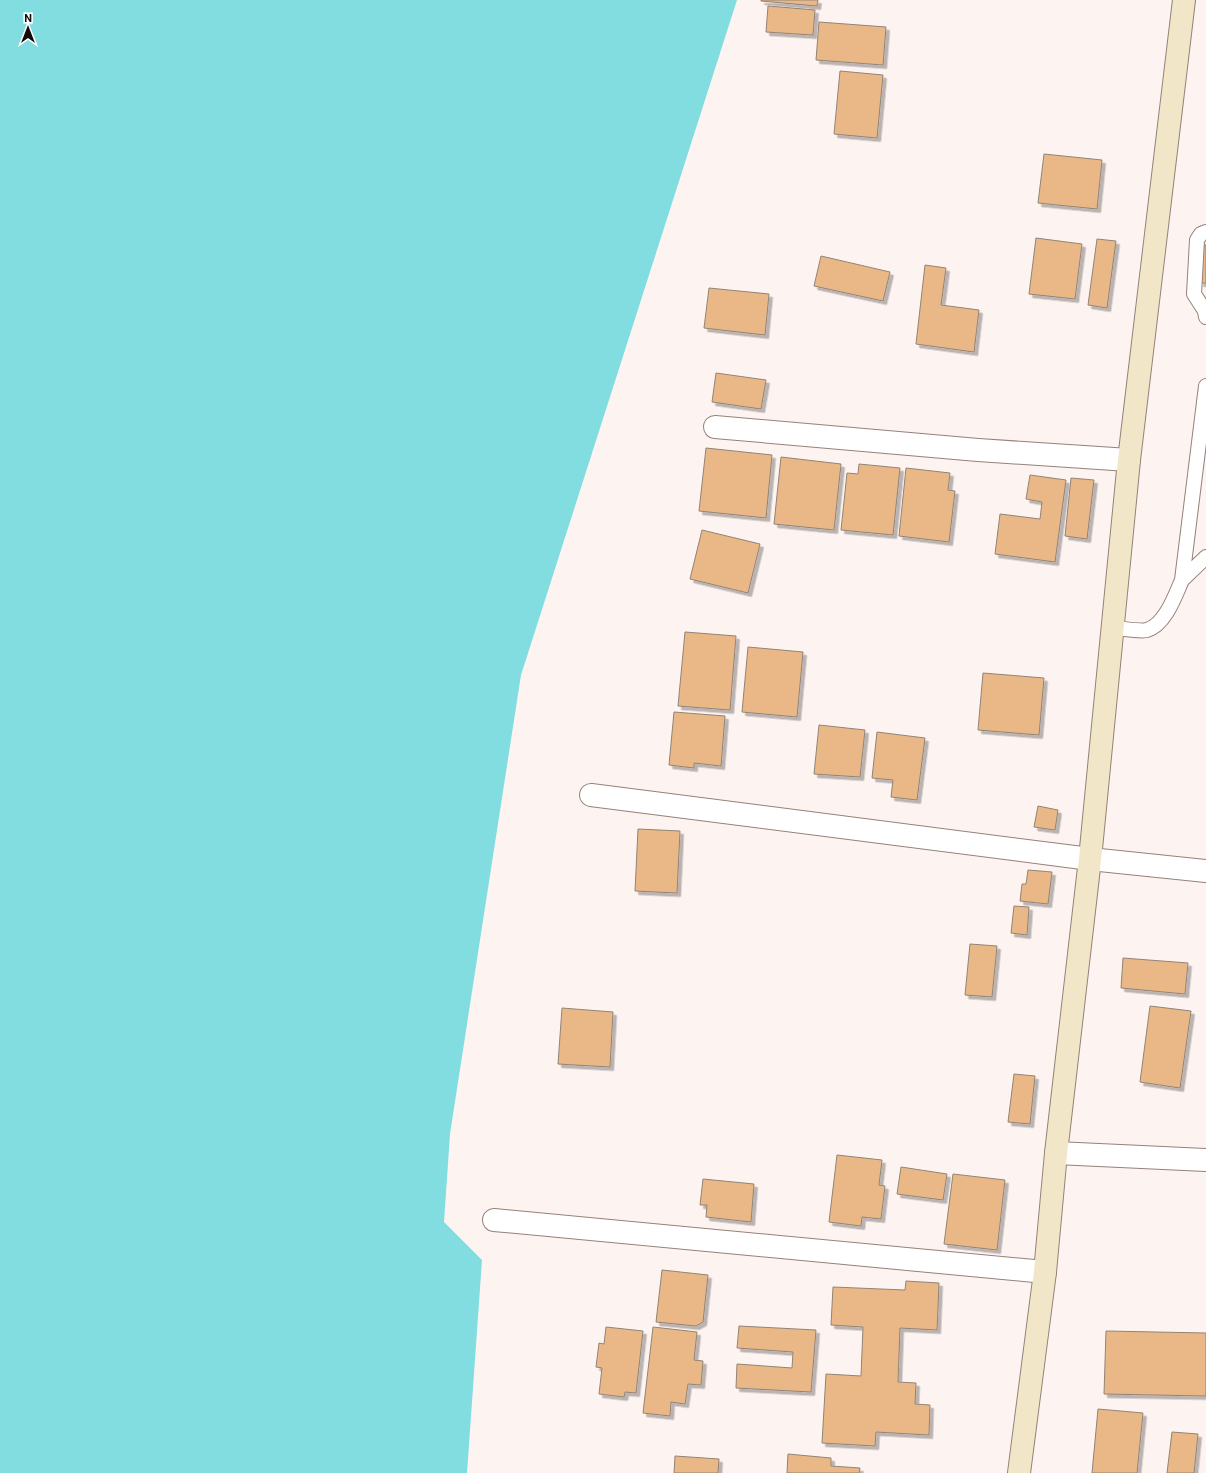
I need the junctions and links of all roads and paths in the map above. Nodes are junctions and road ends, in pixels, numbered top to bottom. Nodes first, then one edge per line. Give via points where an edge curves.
1 (1184, 0) edge
2 (1206, 232) edge
3 (1206, 318) edge
4 (1206, 386) edge
5 (715, 427) dead end
6 (1129, 460) junction
7 (1206, 557) edge
8 (1182, 580) junction
9 (1112, 628) junction
10 (591, 795) dead end
11 (1090, 859) junction
12 (1206, 872) edge
13 (1056, 1152) junction
14 (1206, 1160) edge
15 (494, 1220) dead end
16 (1045, 1272) junction
17 (1019, 1473) edge

1 - 6 street
2 - 3 lane via 1197,240 1194,294 1205,311
4 - 8 lane
5 - 6 street via 978,450
6 - 9 street
7 - 8 lane
8 - 9 lane via 1160,622 1147,630
9 - 11 street
10 - 11 street
11 - 12 street
11 - 13 street
13 - 14 street
13 - 16 street
15 - 16 street
16 - 17 street

